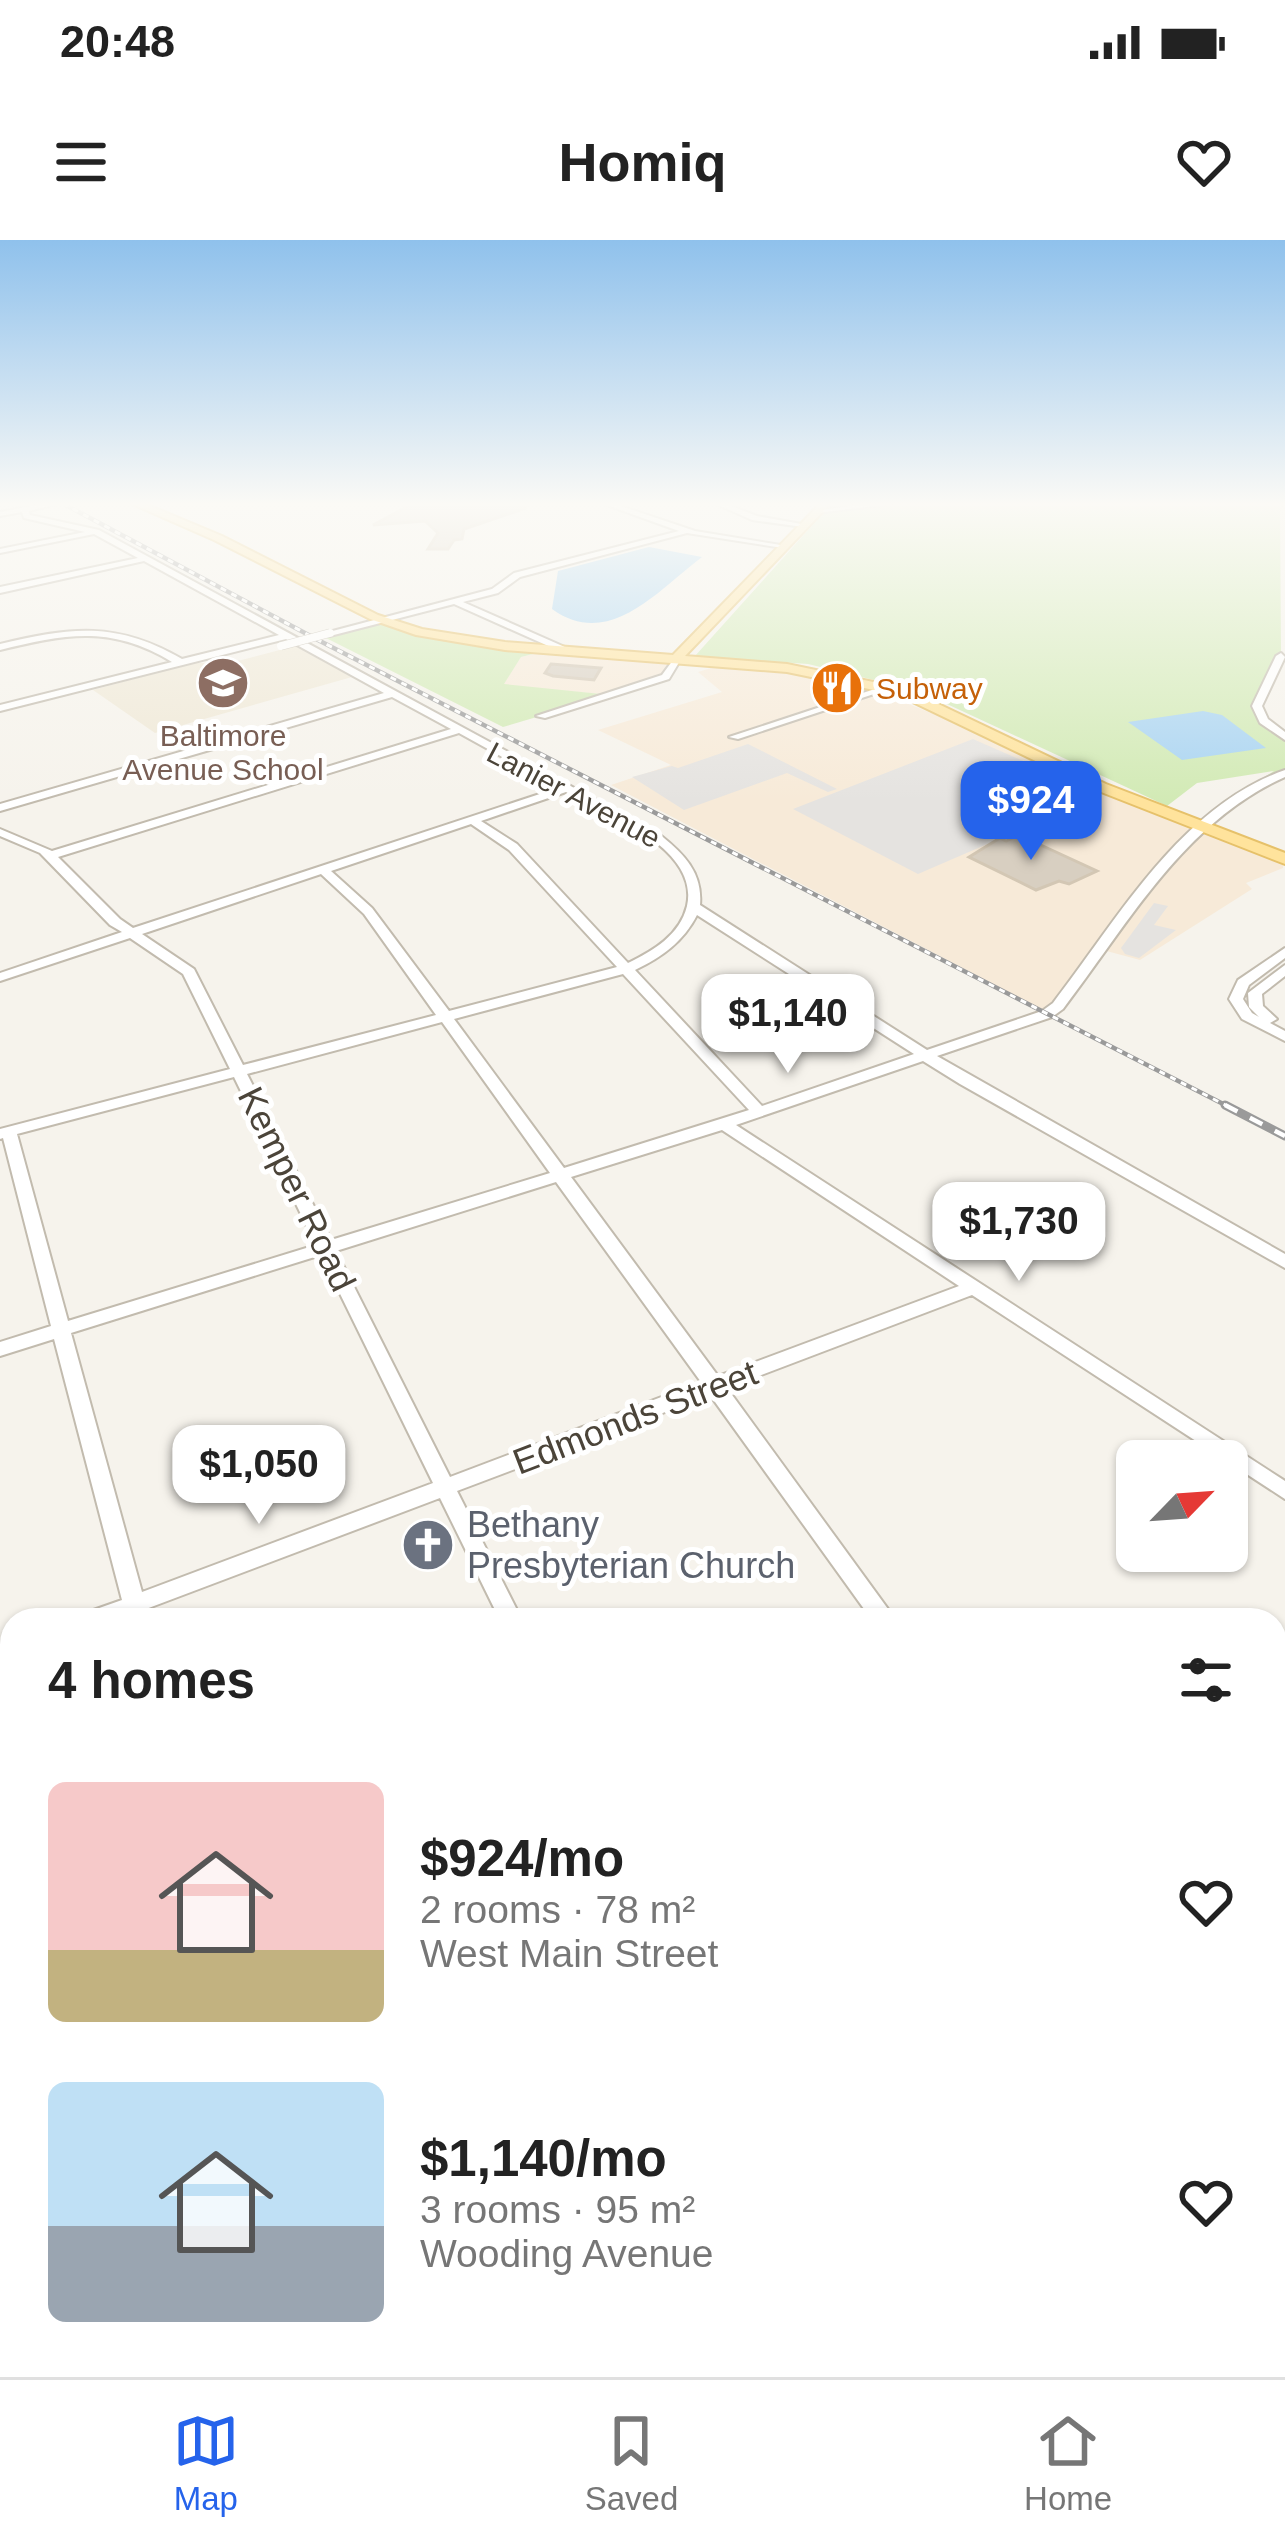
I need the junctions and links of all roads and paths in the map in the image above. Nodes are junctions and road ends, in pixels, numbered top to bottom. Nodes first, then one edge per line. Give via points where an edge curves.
1 (218, 603) edge
2 (347, 603) edge
3 (448, 603) edge
4 (459, 603) edge
5 (729, 603) edge
6 (381, 620) junction
7 (283, 641) junction
8 (0, 647) edge
9 (564, 650) junction
10 (1281, 656) dead end
11 (676, 659) junction
12 (181, 663) junction
13 (720, 663) junction
14 (666, 677) junction
15 (887, 688) junction
16 (391, 694) junction
17 (0, 708) edge
18 (542, 716) dead end
19 (456, 731) junction
20 (734, 737) dead end
21 (1285, 737) edge
22 (1285, 773) edge
23 (565, 789) junction
24 (0, 808) edge
25 (474, 821) junction
26 (1197, 828) junction
27 (0, 832) edge
28 (50, 856) junction
29 (1285, 862) edge
30 (323, 870) junction
31 (694, 908) junction
32 (129, 934) junction
33 (1284, 957) edge
34 (626, 969) junction
35 (0, 976) edge
36 (444, 1018) junction
37 (1282, 1030) edge
38 (926, 1057) junction
39 (239, 1070) junction
40 (759, 1112) junction
41 (724, 1124) junction
42 (4, 1133) edge
43 (558, 1175) junction
44 (326, 1246) junction
45 (1285, 1262) edge
46 (974, 1287) junction
47 (59, 1331) junction
48 (0, 1349) edge
49 (715, 1388) junction
50 (445, 1488) junction
51 (1285, 1492) edge
52 (135, 1608) edge
53 (146, 1608) edge
54 (506, 1608) edge
55 (876, 1608) edge

1 - 7 street, Lanier Avenue
2 - 6 main road
3 - 6 street
4 - 9 street
5 - 11 main road
6 - 7 street, bridge
6 - 9 main road via 459,640
7 - 12 street via 233,658
7 - 16 street, Lanier Avenue
8 - 12 street via 85,628 140,638
9 - 11 main road
10 - 21 street via 1258,706
11 - 13 main road
11 - 14 street
12 - 17 street
13 - 14 main road
13 - 15 main road
14 - 18 street
15 - 20 street
15 - 26 main road
16 - 19 street, Lanier Avenue
16 - 24 street
19 - 23 street, Lanier Avenue
19 - 28 street
22 - 26 street via 1244,789
23 - 25 street
23 - 31 street, Lanier Avenue via 675,851 694,878
25 - 30 street
25 - 34 street via 513,848
26 - 29 main road
26 - 38 street via 1058,1006
27 - 28 street, Kemper Road
28 - 32 street, Kemper Road
30 - 32 street
30 - 36 street via 368,911
31 - 34 street via 669,945
31 - 38 street
32 - 35 street
32 - 39 street, Kemper Road via 189,972
33 - 37 street via 1255,982 1253,997
34 - 36 street
34 - 40 street
36 - 39 street
36 - 43 street
38 - 40 street
38 - 45 street
39 - 42 street
39 - 44 street, Kemper Road
40 - 41 street
41 - 43 street
41 - 46 street
42 - 47 street
43 - 44 street
43 - 49 street
44 - 47 street
44 - 50 street, Kemper Road
46 - 49 street, Edmonds Street
46 - 51 street
47 - 48 street
47 - 52 street
49 - 50 street, Edmonds Street
49 - 55 street
50 - 53 street, Edmonds Street
50 - 54 street, Kemper Road

